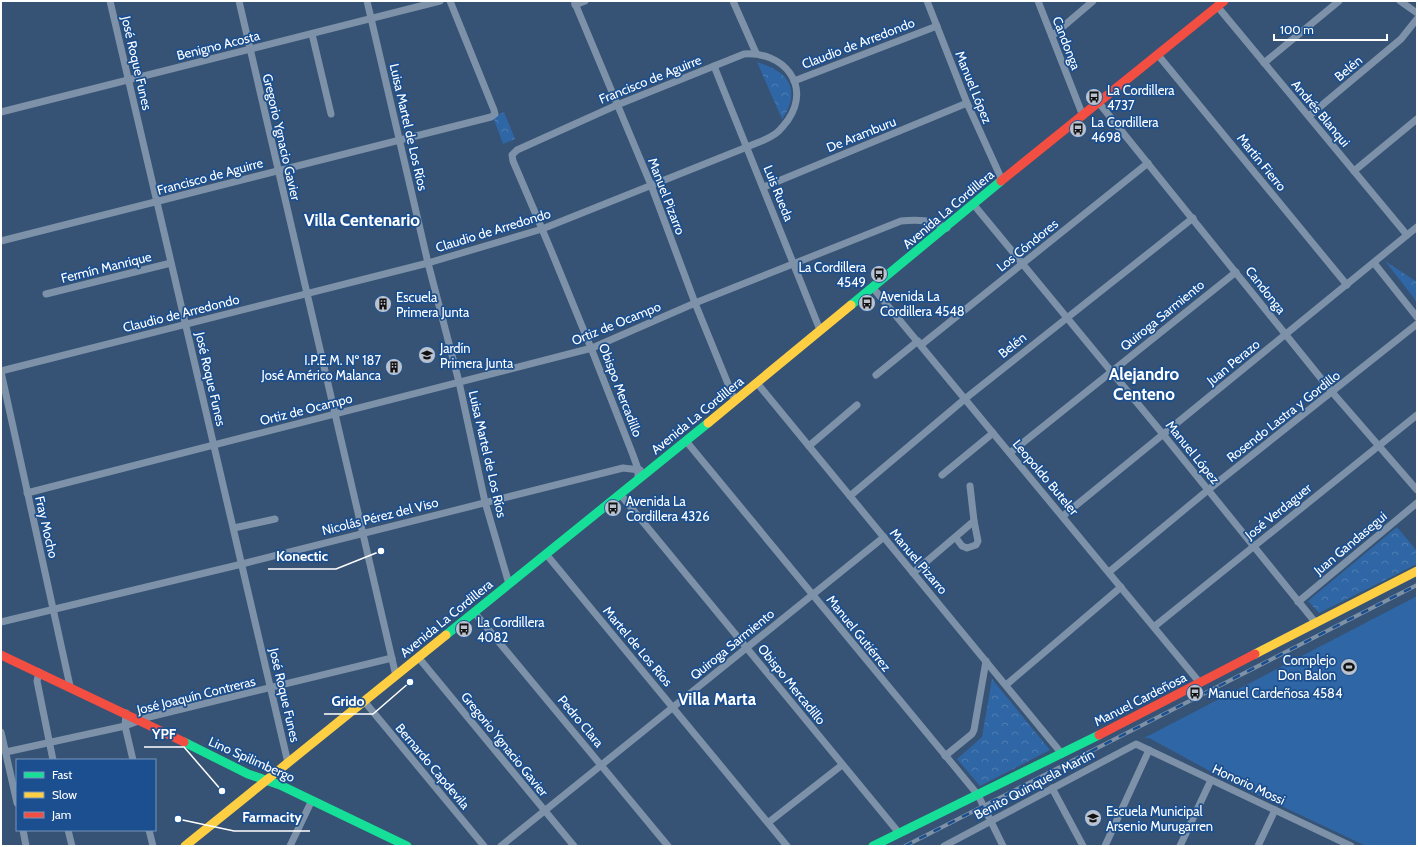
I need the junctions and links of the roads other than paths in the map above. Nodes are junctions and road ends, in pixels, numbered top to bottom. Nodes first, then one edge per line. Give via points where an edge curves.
1 (110, 1) edge
2 (239, 1) edge
3 (367, 1) edge
4 (440, 1) edge
5 (450, 1) edge
6 (585, 1) edge
7 (733, 1) edge
8 (927, 1) edge
9 (1038, 1) edge
10 (1093, 1) edge
11 (1339, 1) edge
12 (1400, 1) edge
13 (574, 3) edge
14 (1221, 4) edge
15 (1417, 13) edge
16 (371, 19) junction
17 (1417, 19) edge
18 (937, 26) junction
19 (312, 34) junction
20 (1052, 36) junction
21 (250, 49) junction
22 (756, 53) junction
23 (1158, 55) junction
24 (1264, 63) junction
25 (714, 66) junction
26 (129, 79) junction
27 (794, 81) junction
28 (967, 103) junction
29 (1099, 103) junction
30 (617, 105) junction
31 (1, 112) edge
32 (331, 114) dead end
33 (1083, 116) junction
34 (1309, 116) junction
35 (1417, 119) edge
36 (399, 141) junction
37 (747, 147) junction
38 (512, 155) joint
39 (1148, 163) junction
40 (278, 170) junction
41 (1354, 171) junction
42 (1002, 180) junction
43 (651, 185) junction
44 (764, 187) junction
45 (157, 202) junction
46 (974, 205) junction
47 (1193, 218) junction
48 (1417, 226) edge
49 (542, 228) junction
50 (946, 228) junction
51 (1407, 235) junction
52 (1, 241) edge
53 (172, 263) junction
54 (428, 263) junction
55 (793, 263) junction
56 (1374, 263) junction
57 (1022, 265) junction
58 (1236, 272) junction
59 (1347, 285) junction
60 (873, 288) junction
61 (46, 294) dead end
62 (307, 294) junction
63 (695, 303) junction
64 (1417, 317) edge
65 (1065, 318) junction
66 (186, 324) junction
67 (1417, 324) edge
68 (820, 330) junction
69 (1285, 335) junction
70 (919, 343) junction
71 (592, 348) junction
72 (1, 371) edge
73 (1111, 372) junction
74 (876, 375) dead end
75 (459, 382) junction
76 (757, 383) junction
77 (1332, 392) junction
78 (966, 398) junction
79 (735, 401) junction
80 (857, 405) dead end
81 (335, 414) junction
82 (1417, 415) edge
83 (993, 433) junction
84 (1162, 434) junction
85 (686, 441) junction
86 (214, 444) junction
87 (809, 446) junction
88 (1378, 446) junction
89 (1010, 453) junction
90 (638, 470) junction
91 (648, 472) junction
92 (942, 475) dead end
93 (638, 480) junction
94 (970, 486) dead end
95 (1208, 490) junction
96 (1417, 490) edge
97 (27, 493) junction
98 (620, 494) junction
99 (850, 496) junction
100 (485, 502) junction
101 (1417, 503) edge
102 (1063, 516) junction
103 (275, 519) dead end
104 (974, 521) junction
105 (234, 528) junction
106 (363, 533) junction
107 (884, 537) junction
108 (956, 538) junction
109 (1254, 546) junction
110 (546, 554) junction
111 (242, 564) junction
112 (1417, 571) edge
113 (1110, 572) junction
114 (913, 573) junction
115 (509, 584) junction
116 (1121, 586) junction
117 (812, 595) junction
118 (1298, 602) junction
119 (54, 610) junction
120 (474, 612) junction
121 (1, 622) edge
122 (1315, 622) junction
123 (1155, 626) junction
124 (746, 648) junction
125 (1, 655) edge
126 (418, 657) junction
127 (392, 658) junction
128 (986, 661) junction
129 (39, 672) junction
130 (396, 676) junction
131 (1200, 683) junction
132 (1006, 685) junction
133 (70, 686) junction
134 (271, 688) junction
135 (364, 702) junction
136 (673, 707) junction
137 (126, 713) junction
138 (140, 720) junction
139 (125, 726) junction
140 (1, 732) edge
141 (48, 742) junction
142 (1136, 744) joint
143 (1149, 750) junction
144 (6, 752) junction
145 (1062, 754) junction
146 (945, 756) junction
147 (53, 759) edge
148 (133, 759) edge
149 (288, 763) junction
150 (602, 765) junction
151 (842, 765) junction
152 (265, 780) junction
153 (1211, 780) junction
154 (1052, 788) junction
155 (978, 795) junction
156 (16, 798) edge
157 (312, 800) junction
158 (1275, 810) junction
159 (545, 811) junction
160 (990, 821) junction
161 (768, 822) junction
162 (23, 831) edge
163 (68, 831) edge
164 (149, 831) edge
165 (899, 833) junction
166 (1338, 843) edge
167 (26, 846) edge
168 (72, 846) edge
169 (153, 846) edge
170 (185, 846) edge
171 (290, 846) edge
172 (407, 846) edge
173 (484, 846) edge
174 (501, 846) edge
175 (574, 846) edge
176 (668, 846) edge
177 (787, 846) edge
178 (872, 846) edge
179 (944, 846) edge
180 (1003, 846) edge
181 (1083, 846) edge
182 (1105, 846) edge
183 (1180, 846) edge
184 (1258, 846) edge
185 (1351, 846) edge

1 - 26 street, José Roque Funes
2 - 21 street, Gregorio Ygnacio Gavier
3 - 16 street, Luisa Martel de Los Ríos
4 - 16 street, Benigno Acosta
5 - 36 street, Francisco de Aguirre via 495,114 492,117
6 - 13 street
7 - 22 street
8 - 18 street, Manuel López
9 - 20 street, Candonga
10 - 20 street
11 - 24 street
12 - 15 street
13 - 30 street, Manuel Pizarro
14 - 23 main road, Avenida La Cordillera
14 - 24 street, Andrés Blanqui
16 - 19 street, Benigno Acosta
16 - 36 street, Luisa Martel de Los Ríos
17 - 34 street, Belén via 1401,39
18 - 27 street, Claudio de Arredondo
18 - 28 street, Manuel López
19 - 21 street, Benigno Acosta
19 - 32 street
20 - 33 street, Candonga
21 - 26 street, Benigno Acosta
21 - 40 street, Gregorio Ygnacio Gavier
22 - 25 street, Francisco de Aguirre via 744,54
22 - 27 street, Francisco de Aguirre via 776,59
23 - 29 main road, Avenida La Cordillera
23 - 59 street, Martín Fierro
24 - 34 street, Andrés Blanqui
25 - 30 street, Francisco de Aguirre
25 - 37 street, Luis Rueda
26 - 31 street, Benigno Acosta
26 - 45 street, José Roque Funes
27 - 37 street, Claudio de Arredondo via 796,97 793,110 784,126 775,135
28 - 42 street, Manuel López
28 - 44 street, De Aramburu
29 - 33 main road, Avenida La Cordillera
29 - 39 street, Candonga
30 - 38 street, Francisco de Aguirre via 517,150
30 - 43 street, Manuel Pizarro
33 - 42 main road, Avenida La Cordillera
34 - 41 street, Andrés Blanqui
35 - 41 street
36 - 40 street, Francisco de Aguirre
36 - 54 street, Luisa Martel de Los Ríos
37 - 43 street, Claudio de Arredondo
37 - 44 street, Luis Rueda
38 - 49 street, Obispo Mercadillo
39 - 47 street, Candonga
39 - 57 street, Los Cóndores
40 - 45 street, Francisco de Aguirre
40 - 62 street, Gregorio Ygnacio Gavier
41 - 51 street, Andrés Blanqui
42 - 46 main road, Avenida La Cordillera
43 - 49 street, Claudio de Arredondo
43 - 63 street, Manuel Pizarro
44 - 55 street, Luis Rueda
45 - 52 street, Francisco de Aguirre
45 - 53 street, José Roque Funes
46 - 50 main road, Avenida La Cordillera
46 - 57 street, Manuel López
47 - 58 street, Candonga
47 - 65 street, Belén
48 - 51 street, Juan Perazo
49 - 54 street, Claudio de Arredondo
49 - 71 street, Obispo Mercadillo
50 - 55 street, Ortiz de Ocampo via 924,220 901,221
50 - 60 main road, Avenida La Cordillera
51 - 56 street, Juan Perazo
53 - 61 street, Fermín Manrique
53 - 66 street, José Roque Funes
54 - 62 street, Claudio de Arredondo
54 - 75 street, Luisa Martel de Los Ríos
55 - 63 street, Ortiz de Ocampo
55 - 68 street, Luis Rueda
56 - 59 street, Juan Perazo
56 - 64 street
57 - 65 street, Manuel López
57 - 70 street, Los Cóndores
58 - 69 street, Candonga
58 - 73 street, Quiroga Sarmiento
59 - 69 street, Juan Perazo
60 - 68 main road, Avenida La Cordillera
60 - 70 street, Leopoldo Buteler
62 - 66 street, Claudio de Arredondo
62 - 81 street, Gregorio Ygnacio Gavier
63 - 71 street, Ortiz de Ocampo
63 - 79 street, Manuel Pizarro
65 - 73 street, Manuel López
65 - 78 street, Belén
66 - 72 street, Claudio de Arredondo
66 - 86 street, José Roque Funes
67 - 77 street, Rosendo Lastra y Gordillo
68 - 76 main road, Avenida La Cordillera
69 - 77 street, Candonga
69 - 84 street, Juan Perazo
70 - 74 street, Los Cóndores
70 - 78 street, Leopoldo Buteler
71 - 75 street, Ortiz de Ocampo
71 - 90 street, Obispo Mercadillo
72 - 97 street, Fray Mocho
73 - 84 street, Manuel López
73 - 89 street, Quiroga Sarmiento
75 - 81 street, Ortiz de Ocampo
75 - 100 street, Luisa Martel de Los Ríos
76 - 79 main road, Avenida La Cordillera
76 - 87 street, Manuel Pizarro
77 - 88 street, Candonga
77 - 95 street, Rosendo Lastra y Gordillo
78 - 83 street, Leopoldo Buteler
78 - 99 street, Belén
79 - 85 main road, Avenida La Cordillera
80 - 87 street
81 - 86 street, Ortiz de Ocampo
81 - 106 street, Gregorio Ygnacio Gavier
82 - 88 street, José Verdaguer
83 - 89 street, Leopoldo Buteler
83 - 92 street
84 - 95 street, Manuel López
84 - 102 street, Juan Perazo
85 - 91 main road, Avenida La Cordillera
85 - 117 street, Manuel Gutiérrez
86 - 97 street, Ortiz de Ocampo
86 - 105 street, José Roque Funes
87 - 99 street, Manuel Pizarro
88 - 96 street, Candonga
88 - 109 street, José Verdaguer
89 - 102 street, Leopoldo Buteler
90 - 91 street, Nicolás Pérez del Viso
90 - 93 street, Obispo Mercadillo
90 - 100 street, Nicolás Pérez del Viso via 624,468
91 - 93 main road, Avenida La Cordillera
93 - 98 main road, Avenida La Cordillera
94 - 104 street
95 - 109 street, Manuel López
95 - 113 street, Rosendo Lastra y Gordillo
97 - 119 street, Fray Mocho
98 - 110 main road, Avenida La Cordillera
98 - 124 street, Obispo Mercadillo
99 - 107 street, Manuel Pizarro
100 - 106 street, Nicolás Pérez del Viso
100 - 115 street, Luisa Martel de Los Ríos
101 - 118 street, Juan Gandasegui
102 - 113 street, Leopoldo Buteler
103 - 105 street
104 - 108 street
104 - 108 street via 978,541 976,545 967,548
105 - 111 street, José Roque Funes
106 - 111 street, Nicolás Pérez del Viso
106 - 127 street, Gregorio Ygnacio Gavier
107 - 114 street, Manuel Pizarro
107 - 117 street, Quiroga Sarmiento
108 - 114 street
109 - 118 street, Manuel López
109 - 123 street, José Verdaguer
110 - 115 main road, Avenida La Cordillera
110 - 136 street, Martel de Los Ríos
111 - 119 street, Nicolás Pérez del Viso
111 - 134 street, José Roque Funes
112 - 122 main road, Manuel Cardeñosa
113 - 116 street, Leopoldo Buteler
114 - 128 street, Manuel Pizarro
115 - 120 main road, Avenida La Cordillera
116 - 123 street, Leopoldo Buteler
116 - 132 street
117 - 124 street, Quiroga Sarmiento
117 - 146 street, Manuel Gutiérrez
118 - 122 street, Manuel López
119 - 121 street, Nicolás Pérez del Viso
119 - 133 street, Fray Mocho
120 - 126 main road, Avenida La Cordillera
120 - 150 street, Pedro Clara
122 - 131 main road, Manuel Cardeñosa
123 - 131 street, Leopoldo Buteler
124 - 136 street, Quiroga Sarmiento
124 - 151 street, Obispo Mercadillo
125 - 129 main road, Lino Spilimbergo
126 - 130 main road, Avenida La Cordillera
126 - 159 street, Gregorio Ygnacio Gavier
127 - 130 street, Gregorio Ygnacio Gavier
127 - 134 street, José Joaquín Contreras
128 - 132 street, Manuel Pizarro
128 - 146 street via 974,730
129 - 133 main road, Lino Spilimbergo
129 - 141 street via 37,681
130 - 135 main road, Avenida La Cordillera
131 - 145 main road, Manuel Cardeñosa
132 - 145 street, Manuel Pizarro
133 - 137 main road, Lino Spilimbergo
134 - 138 street, José Joaquín Contreras
134 - 149 street, José Roque Funes
135 - 149 main road, Avenida La Cordillera
135 - 173 street, Bernardo Capdevila
136 - 150 street, Quiroga Sarmiento
136 - 161 street, Martel de Los Ríos
137 - 138 main road, Lino Spilimbergo
137 - 139 street
138 - 139 street, José Joaquín Contreras
138 - 152 main road, Lino Spilimbergo
139 - 141 street, José Joaquín Contreras
139 - 148 street
140 - 144 street
141 - 144 street, José Joaquín Contreras
141 - 147 street
142 - 143 street, Honorio Mossi
142 - 154 street, Benito Quinquela Martín
143 - 153 street, Honorio Mossi
143 - 182 street
144 - 156 street
145 - 155 main road, Manuel Cardeñosa
146 - 155 street, Manuel Gutiérrez
149 - 152 main road, Avenida La Cordillera
150 - 159 street, Quiroga Sarmiento
150 - 176 street, Pedro Clara
151 - 161 street
151 - 165 street, Obispo Mercadillo
152 - 157 main road, Lino Spilimbergo
152 - 170 main road, Avenida La Cordillera
153 - 158 street, Honorio Mossi
153 - 183 street
154 - 160 street, Benito Quinquela Martín
154 - 181 street
155 - 160 street, Manuel Gutiérrez
155 - 165 main road, Manuel Cardeñosa
157 - 171 street
157 - 172 main road, Lino Spilimbergo
158 - 166 street, Honorio Mossi
158 - 184 street
159 - 174 street, Quiroga Sarmiento
159 - 175 street, Gregorio Ygnacio Gavier
160 - 179 street, Benito Quinquela Martín
160 - 180 street, Manuel Gutiérrez
161 - 177 street, Martel de Los Ríos
162 - 167 street
163 - 168 street
164 - 169 street
165 - 178 main road, Manuel Cardeñosa
166 - 185 street, Honorio Mossi

